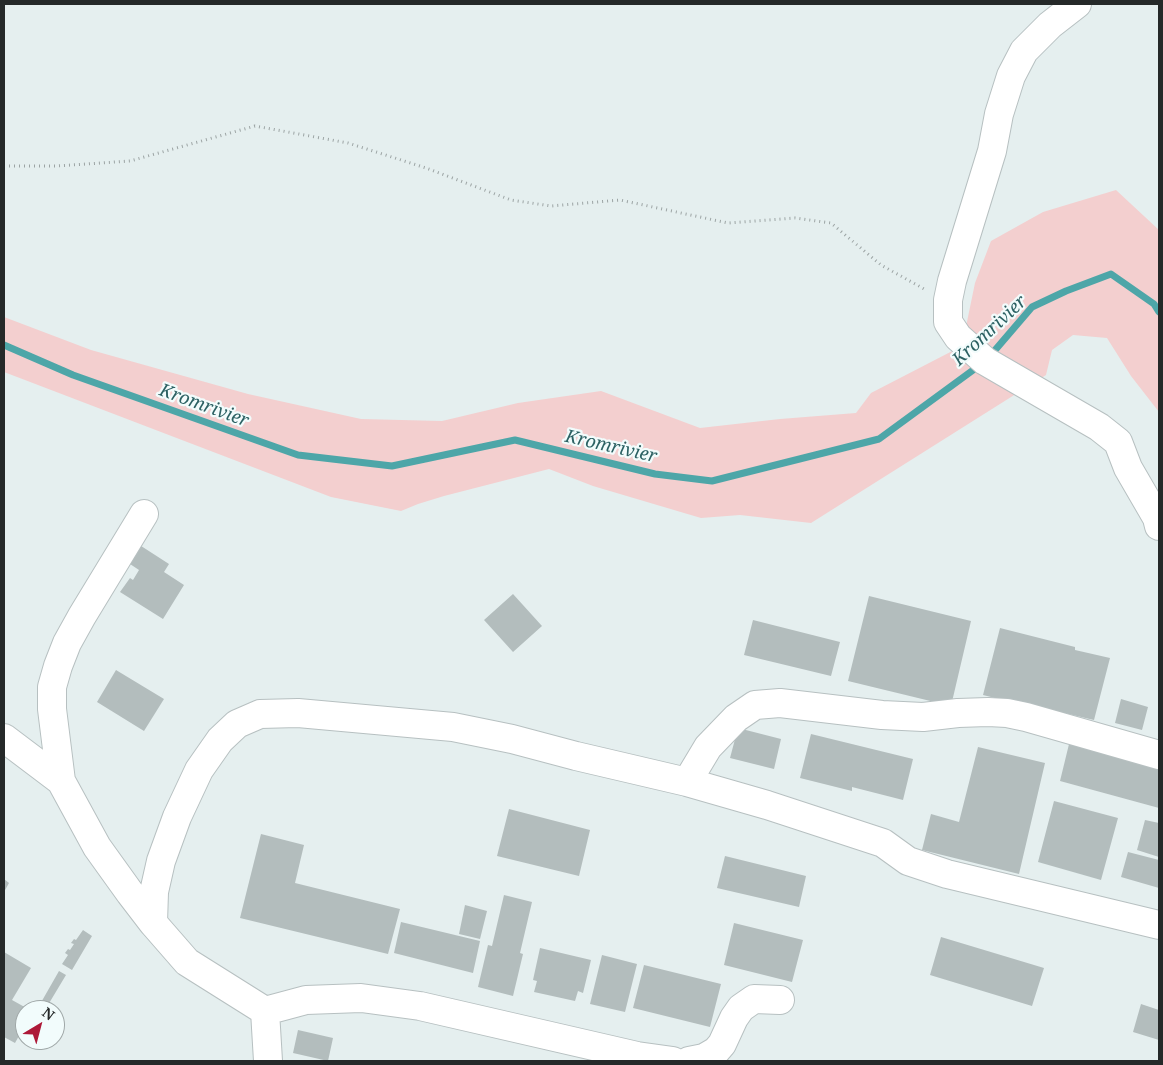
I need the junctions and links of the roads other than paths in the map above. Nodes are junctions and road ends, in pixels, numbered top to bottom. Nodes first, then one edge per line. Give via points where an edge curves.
1 (1077, 4) edge
2 (144, 514) dead end
3 (1159, 526) edge
4 (4, 738) edge
5 (1159, 755) edge
6 (60, 781) junction
7 (687, 782) junction
8 (153, 922) junction
9 (1159, 925) edge
10 (780, 1000) dead end
11 (265, 1011) junction
12 (268, 1061) edge
13 (673, 1061) edge
14 (689, 1061) edge

1 - 3 street via 1024,51 1011,76 992,151 952,280 948,322 958,337 985,361 1099,427 1118,442
2 - 6 street via 82,616 58,666 52,686 52,708
4 - 6 street
5 - 7 street via 1007,714 958,713 923,717 780,703 755,705 736,718 708,747
6 - 8 street via 97,847
7 - 8 street via 453,727 298,713 260,714 237,724 226,734 199,770 161,862 154,892
7 - 9 street via 883,843 908,861 947,874
8 - 11 street via 187,962
10 - 14 street via 754,999 741,1008 716,1051
11 - 12 street
11 - 13 street via 306,1000 361,998 420,1006 637,1056

